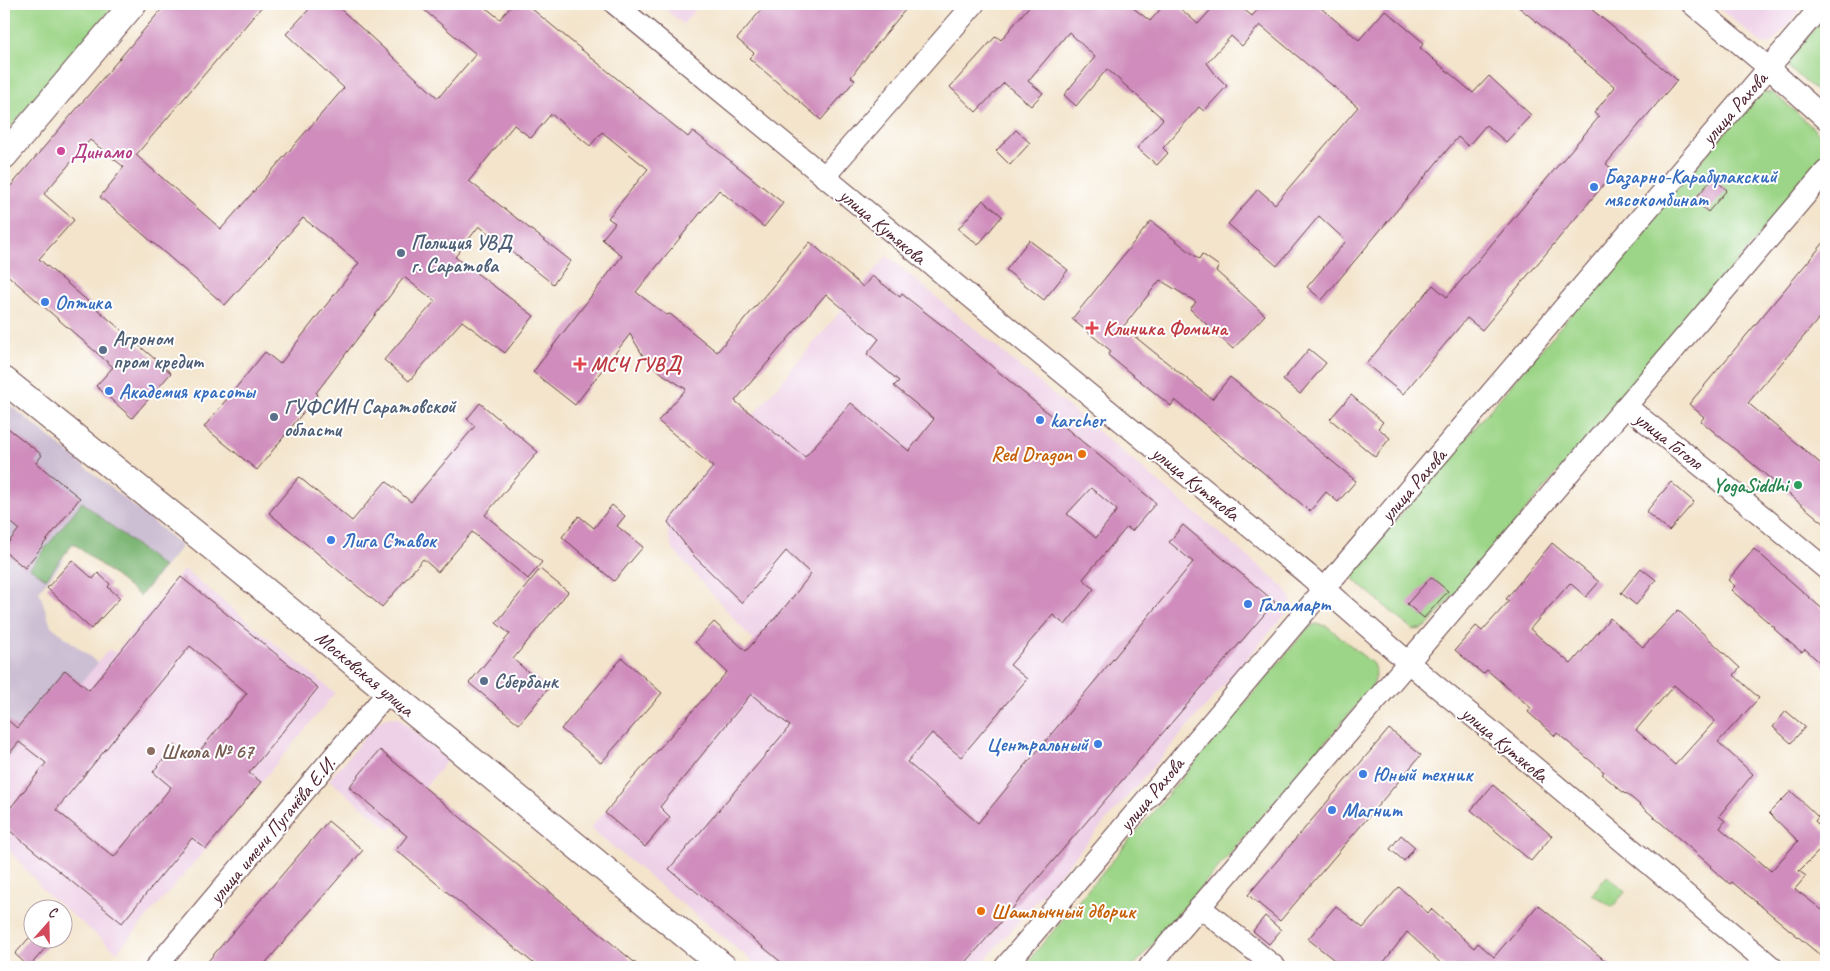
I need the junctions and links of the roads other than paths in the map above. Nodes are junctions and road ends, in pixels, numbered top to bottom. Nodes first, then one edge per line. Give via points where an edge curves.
1 (133, 4) edge
2 (615, 4) edge
3 (974, 4) edge
4 (1692, 4) edge
5 (1823, 4) edge
6 (1769, 68) junction
7 (1826, 119) edge
8 (4, 156) edge
9 (1826, 171) edge
10 (824, 177) junction
11 (4, 380) edge
12 (1627, 407) junction
13 (1826, 569) edge
14 (1325, 589) junction
15 (1409, 663) junction
16 (388, 692) junction
17 (1200, 907) junction
18 (156, 967) edge
19 (724, 967) edge
20 (1005, 967) edge
21 (1149, 967) edge
22 (1275, 967) edge
23 (1772, 967) edge

1 - 8 main road
2 - 10 street, улица Кутякова
3 - 10 street
4 - 6 street
5 - 6 street, улица Рахова
6 - 7 street
6 - 14 street, улица Рахова
9 - 12 street
10 - 14 street, улица Кутякова
11 - 16 main road, Московская улица
12 - 13 street, улица Гоголя
12 - 15 street
14 - 15 street, улица Кутякова
14 - 20 street, улица Рахова
15 - 17 street
15 - 23 street, улица Кутякова
16 - 18 street, улица имени Пугачёва Е.И.
16 - 19 main road, Московская улица
17 - 21 street
17 - 22 street

